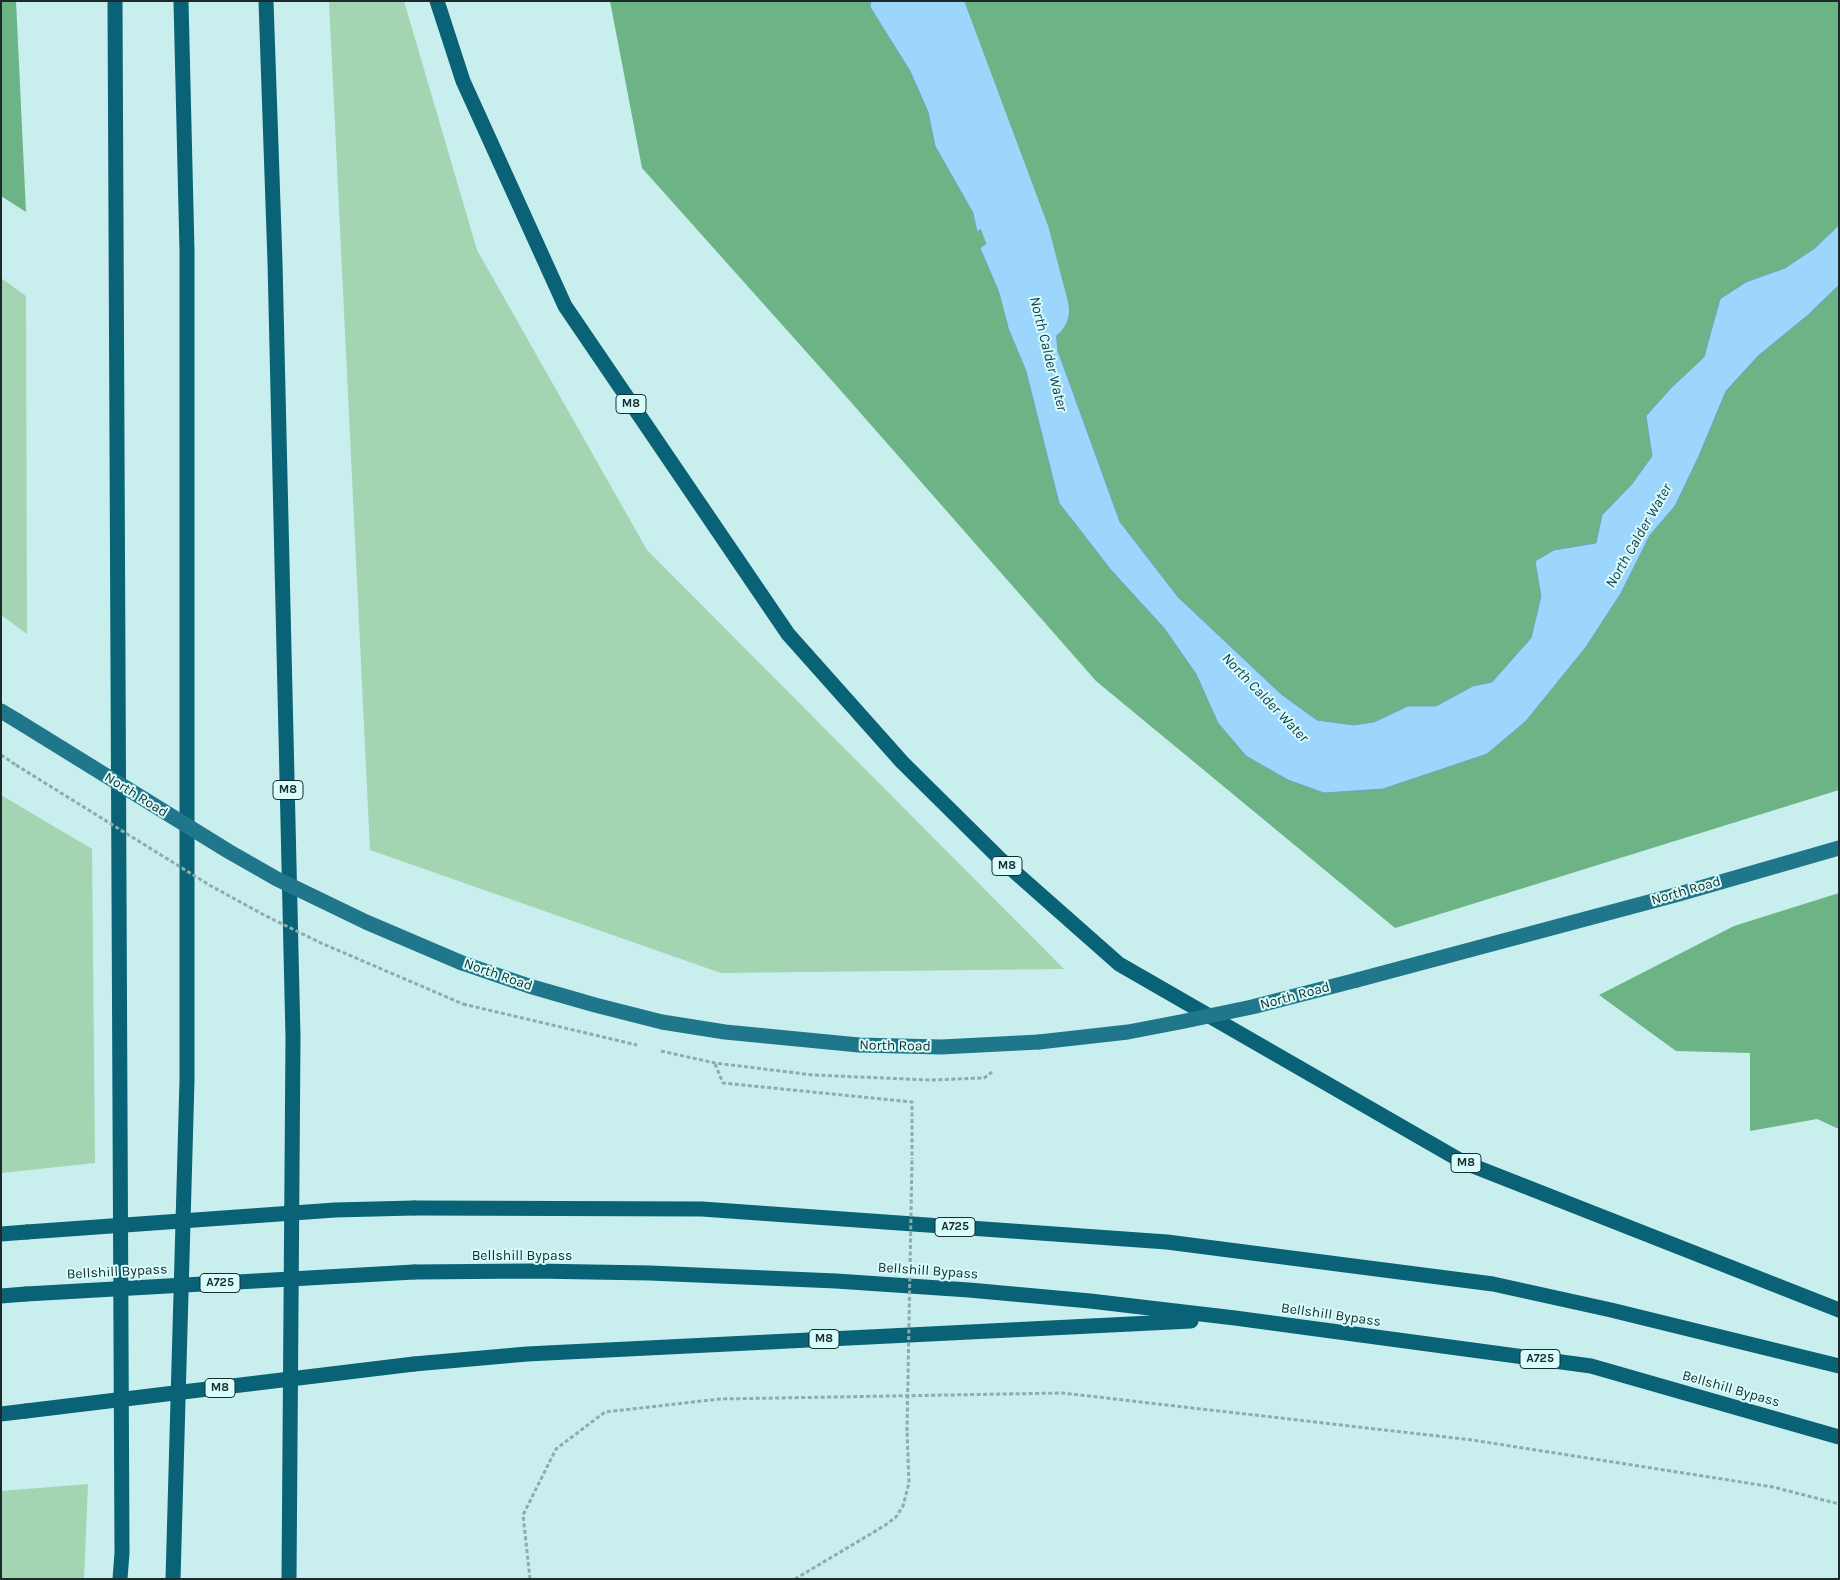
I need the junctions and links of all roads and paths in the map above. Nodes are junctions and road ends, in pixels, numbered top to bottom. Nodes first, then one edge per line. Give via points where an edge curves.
1 (115, 1) edge
2 (181, 1) edge
3 (266, 1) edge
4 (437, 1) edge
5 (1, 711) edge
6 (1, 755) edge
7 (1839, 848) edge
8 (463, 1004) dead end
9 (715, 1063) dead end
10 (1, 1234) edge
11 (1, 1296) edge
12 (1839, 1310) edge
13 (1235, 1318) junction
14 (1839, 1366) edge
15 (1, 1414) edge
16 (1839, 1437) edge
17 (1839, 1504) edge
18 (120, 1579) edge
19 (173, 1579) edge
20 (289, 1579) edge
21 (530, 1579) edge
22 (795, 1579) edge

1 - 18 highway
2 - 19 highway via 187,251 187,1080
3 - 20 highway, M8 via 293,1037
4 - 12 highway, M8 via 463,81 565,306 788,634 902,762 999,858 1119,964 1463,1162
5 - 7 main road, North Road, bridge via 277,879 462,963 529,986 662,1022 859,1046 941,1047 1039,1042 1128,1032 1180,1022 1357,980
6 - 8 path, bridge via 266,916
9 - 22 path, bridge via 723,1083 912,1102 909,1483 903,1506 896,1517
10 - 14 highway, A725, bridge via 335,1210 702,1209 1167,1242 1493,1284
11 - 13 highway, Bellshill Bypass / A725, bridge via 414,1272 533,1271 836,1281 1090,1301
13 - 15 highway, M8, bridge via 527,1354 414,1364
13 - 16 highway, Bellshill Bypass / A725 via 1591,1366
17 - 21 path via 1773,1487 1472,1440 1062,1393 720,1400 606,1412 556,1449 523,1516

